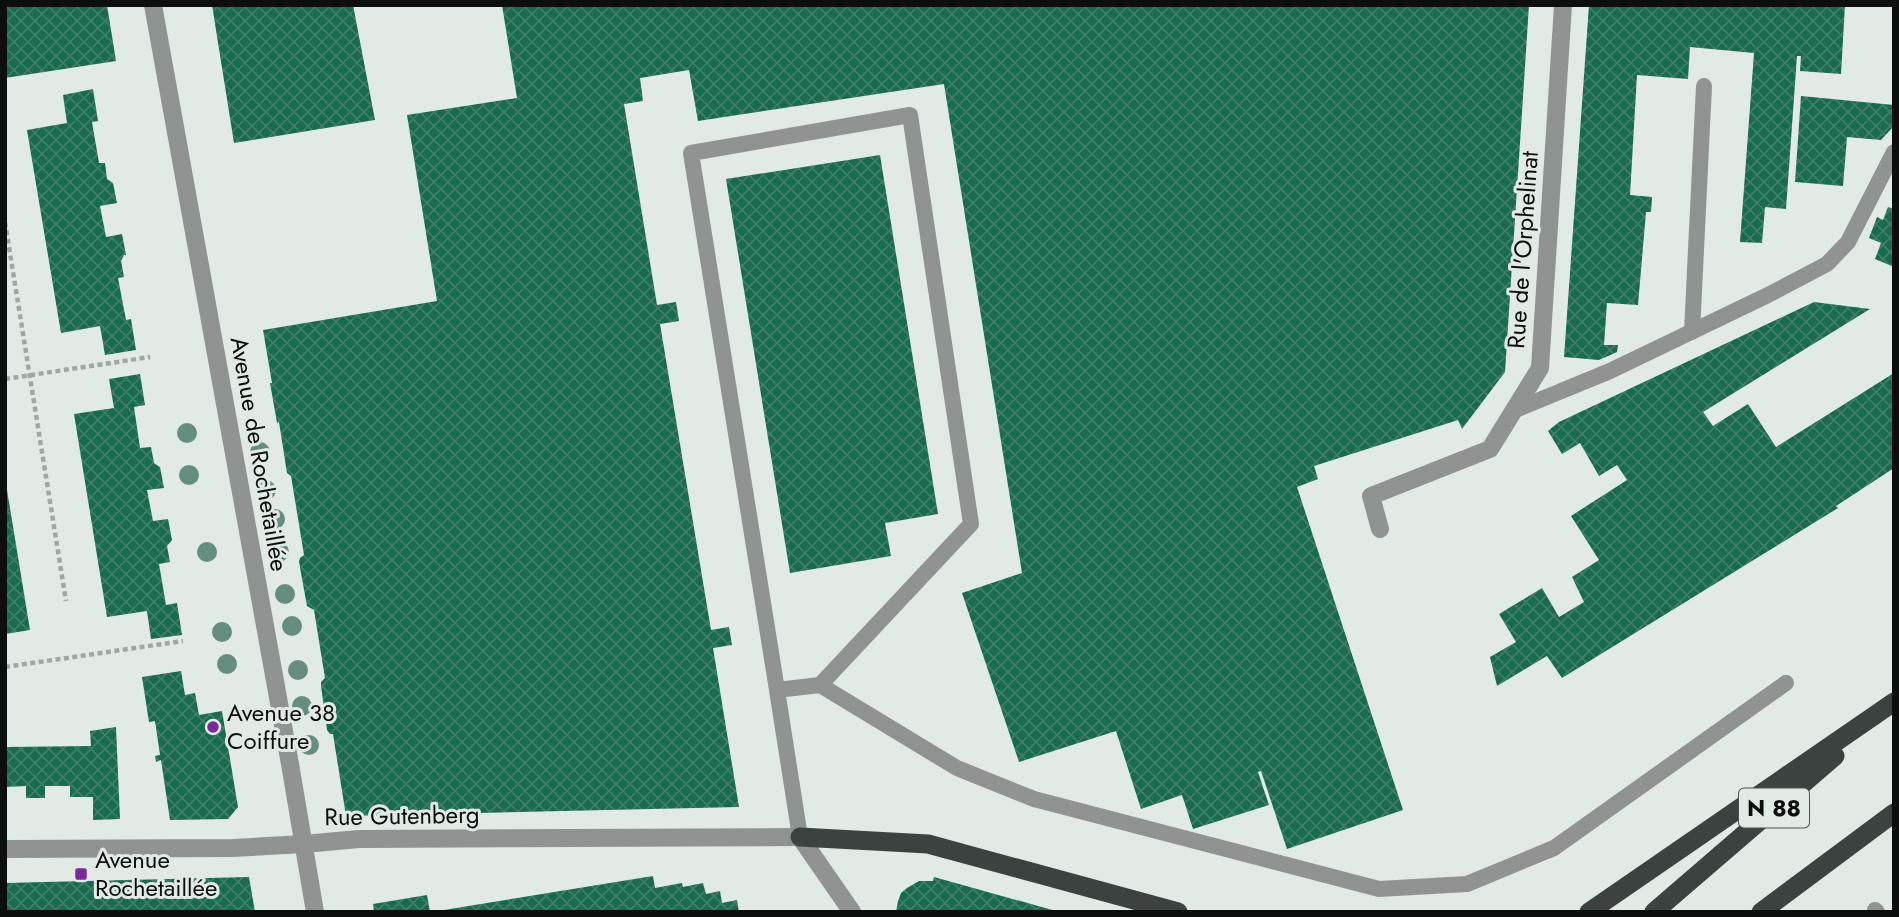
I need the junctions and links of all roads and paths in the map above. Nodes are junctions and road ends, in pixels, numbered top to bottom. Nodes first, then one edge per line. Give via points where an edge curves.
1 (153, 5) edge
2 (1563, 5) edge
3 (1704, 86) dead end
4 (1894, 152) edge
5 (5, 222) edge
6 (1692, 332) junction
7 (150, 357) dead end
8 (30, 375) junction
9 (5, 379) edge
10 (1514, 410) junction
11 (1380, 529) dead end
12 (66, 601) dead end
13 (183, 641) dead end
14 (5, 667) edge
15 (1786, 683) dead end
16 (820, 685) junction
17 (777, 690) junction
18 (1894, 704) edge
19 (1894, 813) edge
20 (800, 837) junction
21 (304, 844) junction
22 (5, 849) edge
23 (315, 912) edge
24 (852, 912) edge
25 (1178, 912) edge
26 (1588, 912) edge
27 (1654, 912) edge
28 (1761, 912) edge

1 - 21 street, Avenue de Rochetaillée
2 - 10 street, Rue de l'Orphelinat via 1540,368
3 - 6 lane
4 - 6 lane via 1848,242 1826,264
5 - 8 path
6 - 10 lane
7 - 8 path
8 - 9 path
8 - 12 path
10 - 11 street, Rue de l'Orphelinat via 1490,449 1371,496
13 - 14 path
15 - 16 lane via 1554,848 1467,884 1379,889 1034,799 957,768
16 - 17 lane
16 - 17 lane via 971,524 910,115 691,153
17 - 20 lane
18 - 26 highway
18 - 27 highway, N 88
19 - 28 highway
20 - 21 street, Rue Gutenberg via 359,839
20 - 24 street
20 - 25 highway via 928,844
21 - 22 street, Rue Gutenberg
21 - 23 street, Avenue de Rochetaillée

